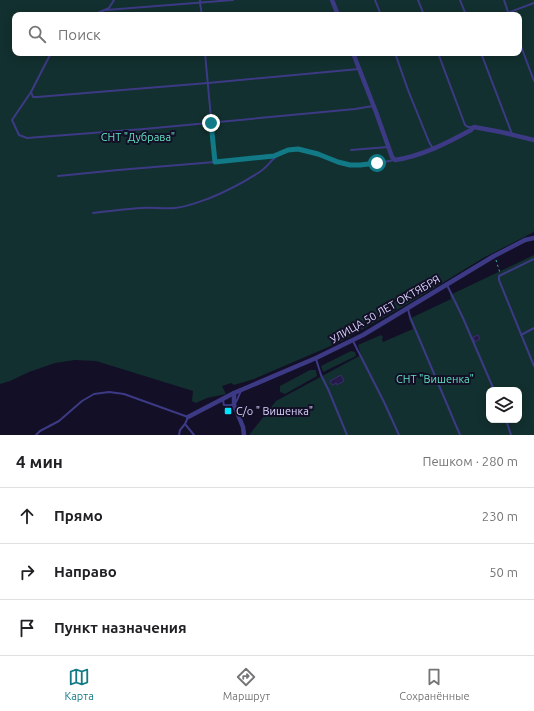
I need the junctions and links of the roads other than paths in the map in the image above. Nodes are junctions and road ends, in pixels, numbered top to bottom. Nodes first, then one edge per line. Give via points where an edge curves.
1 (114, 0) edge
2 (233, 0) edge
3 (332, 0) edge
4 (375, 0) edge
5 (418, 0) edge
6 (460, 0) edge
7 (504, 0) edge
8 (200, 2) edge
9 (534, 3) edge
10 (106, 10) junction
11 (101, 12) edge
12 (202, 12) edge
13 (337, 12) edge
14 (380, 12) edge
15 (423, 12) edge
16 (465, 12) edge
17 (508, 12) edge
18 (514, 12) edge
19 (522, 49) edge
20 (50, 56) edge
21 (205, 56) edge
22 (354, 56) edge
23 (396, 56) edge
24 (439, 56) edge
25 (482, 56) edge
26 (359, 69) junction
27 (534, 81) edge
28 (208, 83) junction
29 (31, 92) junction
30 (373, 106) junction
31 (211, 123) junction
32 (474, 127) junction
33 (512, 134) junction
34 (534, 140) edge
35 (388, 147) junction
36 (435, 148) junction
37 (351, 150) dead end
38 (274, 156) junction
39 (395, 160) junction
40 (215, 162) junction
41 (58, 176) dead end
42 (93, 213) dead end
43 (534, 238) edge
44 (534, 259) edge
45 (447, 285) junction
46 (408, 308) junction
47 (534, 328) edge
48 (521, 335) junction
49 (352, 340) junction
50 (316, 358) junction
51 (534, 366) edge
52 (493, 387) edge
53 (241, 390) junction
54 (234, 393) junction
55 (224, 398) junction
56 (234, 405) junction
57 (188, 417) junction
58 (507, 423) edge
59 (185, 424) junction
60 (36, 435) edge
61 (179, 435) edge
62 (194, 435) edge
63 (244, 435) edge
64 (347, 435) edge
65 (399, 435) edge
66 (460, 435) edge
67 (511, 435) edge

1 - 10 lane
2 - 8 lane
3 - 13 street
4 - 14 lane
5 - 15 lane
6 - 16 lane
7 - 17 lane
8 - 10 lane
8 - 12 lane
9 - 18 lane
10 - 11 lane
19 - 27 lane
20 - 29 lane
21 - 28 lane
22 - 26 street
23 - 36 lane via 429,142
24 - 32 lane via 465,125
25 - 33 lane
26 - 28 lane
26 - 30 street
28 - 29 lane via 37,97 33,97
28 - 31 lane
29 - 31 lane via 12,120 19,135 26,138
30 - 31 lane
30 - 35 street
31 - 40 lane
32 - 33 street
32 - 36 street
33 - 34 street
35 - 37 lane
35 - 39 street
36 - 39 street
38 - 39 lane via 298,149 350,165
38 - 40 lane
38 - 42 lane via 263,169 251,177 188,206
40 - 41 lane
43 - 45 street, УЛИЦА 50 ЛЕТ ОКТЯБРЯ via 494,256
44 - 48 lane via 498,276
45 - 46 street, УЛИЦА 50 ЛЕТ ОКТЯБРЯ
45 - 52 lane
46 - 49 street, УЛИЦА 50 ЛЕТ ОКТЯБРЯ
46 - 66 lane
47 - 48 lane
48 - 51 lane
49 - 50 street, УЛИЦА 50 ЛЕТ ОКТЯБРЯ
49 - 65 lane
50 - 53 street, УЛИЦА 50 ЛЕТ ОКТЯБРЯ
50 - 64 lane
53 - 54 street, УЛИЦА 50 ЛЕТ ОКТЯБРЯ
53 - 56 lane
54 - 55 street, УЛИЦА 50 ЛЕТ ОКТЯБРЯ
54 - 56 street
55 - 56 lane via 224,405
55 - 57 street, УЛИЦА 50 ЛЕТ ОКТЯБРЯ
56 - 63 street
57 - 59 lane
57 - 60 lane via 124,394 109,392 94,394 82,401 59,421
58 - 67 lane
59 - 61 lane
59 - 62 lane

